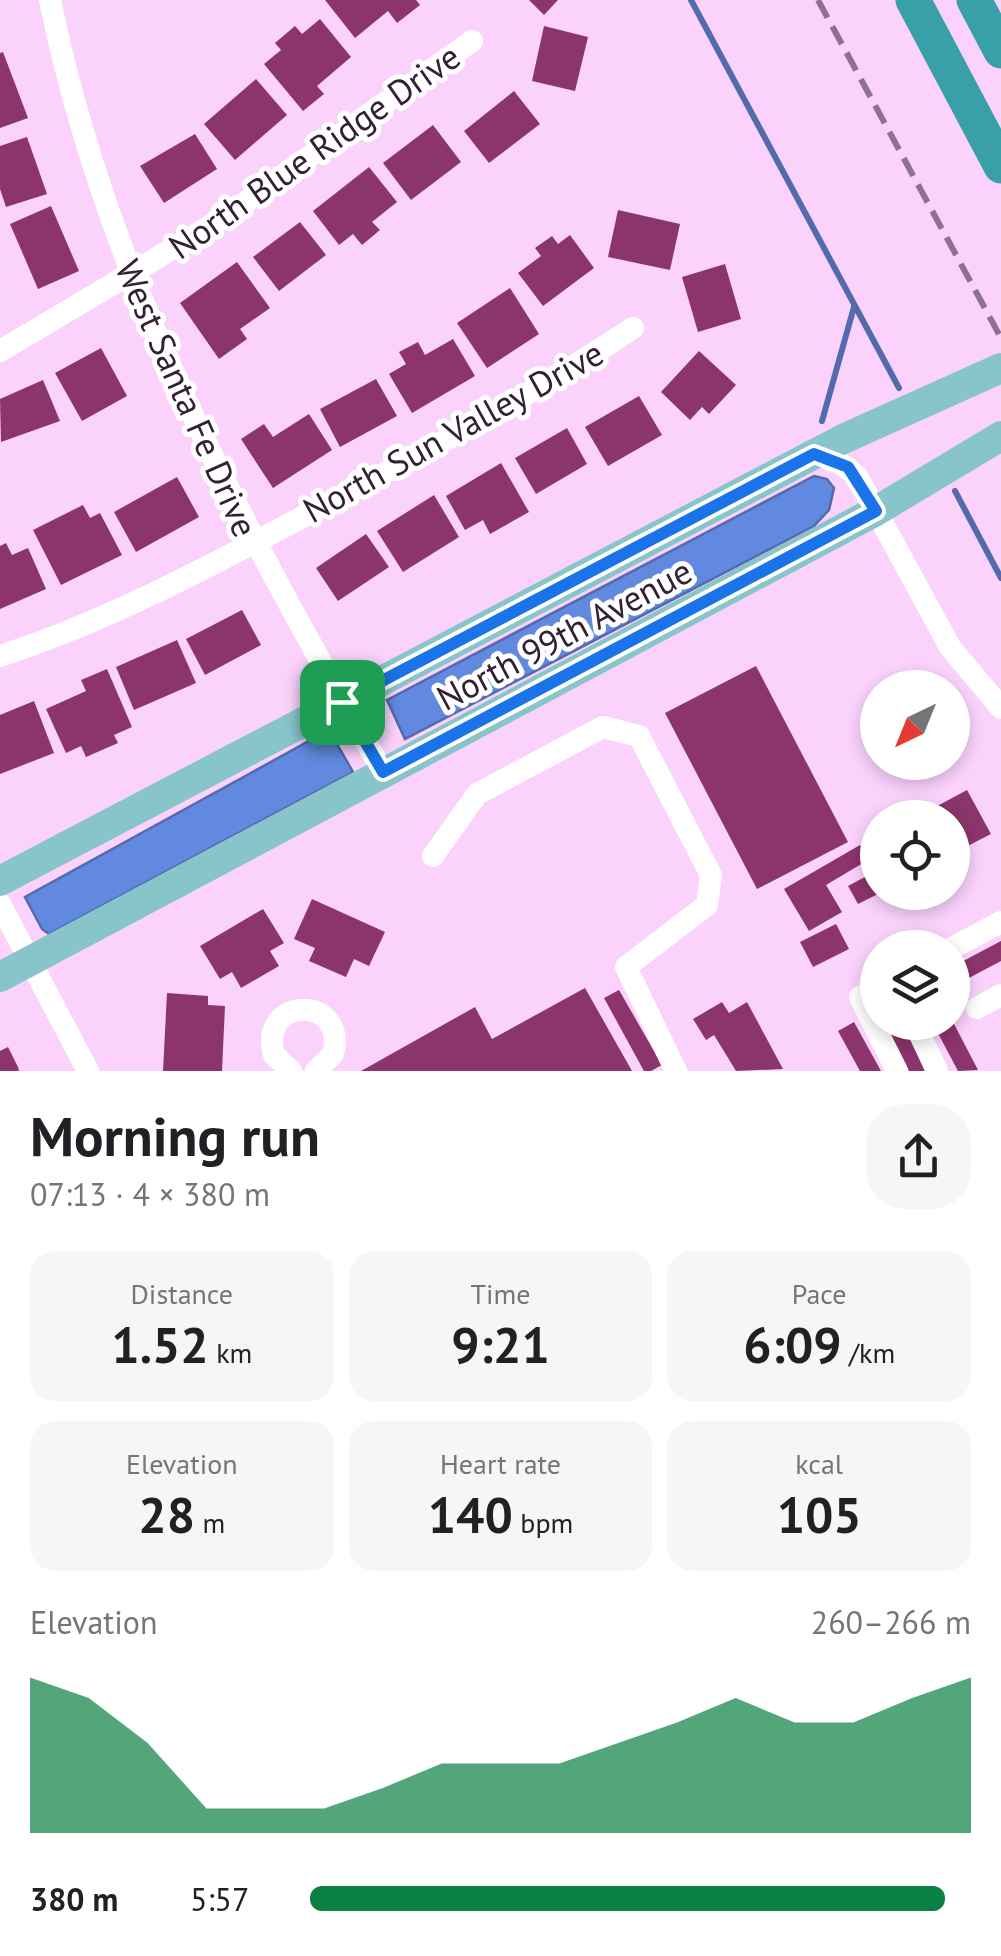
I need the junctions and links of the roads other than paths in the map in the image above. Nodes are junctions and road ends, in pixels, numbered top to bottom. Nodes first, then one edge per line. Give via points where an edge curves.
1 (50, 0) edge
2 (913, 0) edge
3 (974, 0) edge
4 (472, 41) dead end
5 (1001, 50) edge
6 (1001, 166) edge
7 (129, 276) junction
8 (633, 328) dead end
9 (0, 350) edge
10 (1001, 368) edge
11 (1001, 436) edge
12 (814, 454) junction
13 (876, 511) junction
14 (252, 543) junction
15 (0, 656) edge
16 (342, 702) junction
17 (1001, 708) edge
18 (383, 772) junction
19 (433, 856) dead end
20 (0, 882) edge
21 (0, 904) edge
22 (1001, 922) edge
23 (970, 938) edge
24 (29, 962) junction
25 (0, 977) edge
26 (1001, 995) edge
27 (977, 1008) dead end
28 (881, 1040) edge
29 (922, 1040) edge
30 (88, 1071) edge
31 (290, 1071) edge
32 (316, 1071) edge
33 (676, 1071) edge
34 (896, 1071) edge
35 (937, 1071) edge

1 - 7 street, West Santa Fe Drive via 98,190
2 - 6 highway
3 - 5 highway
4 - 7 street, North Blue Ridge Drive via 219,221
7 - 9 street, North Blue Ridge Drive
7 - 14 street, West Santa Fe Drive
8 - 14 street, North Sun Valley Drive via 529,397
10 - 12 main road, North 99th Avenue
11 - 13 main road, North 99th Avenue
12 - 13 street via 848,467
12 - 16 main road, North 99th Avenue
13 - 17 street via 950,646
13 - 18 main road, North 99th Avenue
14 - 15 street, North Sun Valley Drive via 63,636
14 - 16 street, West Santa Fe Drive
16 - 18 street, West Santa Fe Drive
16 - 20 main road, North 99th Avenue
18 - 24 main road, North 99th Avenue
19 - 33 street via 477,794 604,726 639,736 711,875 707,905 626,968
21 - 24 street
22 - 23 street
24 - 25 main road, North 99th Avenue
24 - 30 street
26 - 27 street
28 - 34 street
29 - 35 street
31 - 32 street via 274,1055 272,1034 284,1016 304,1009 324,1016 335,1034 334,1054

